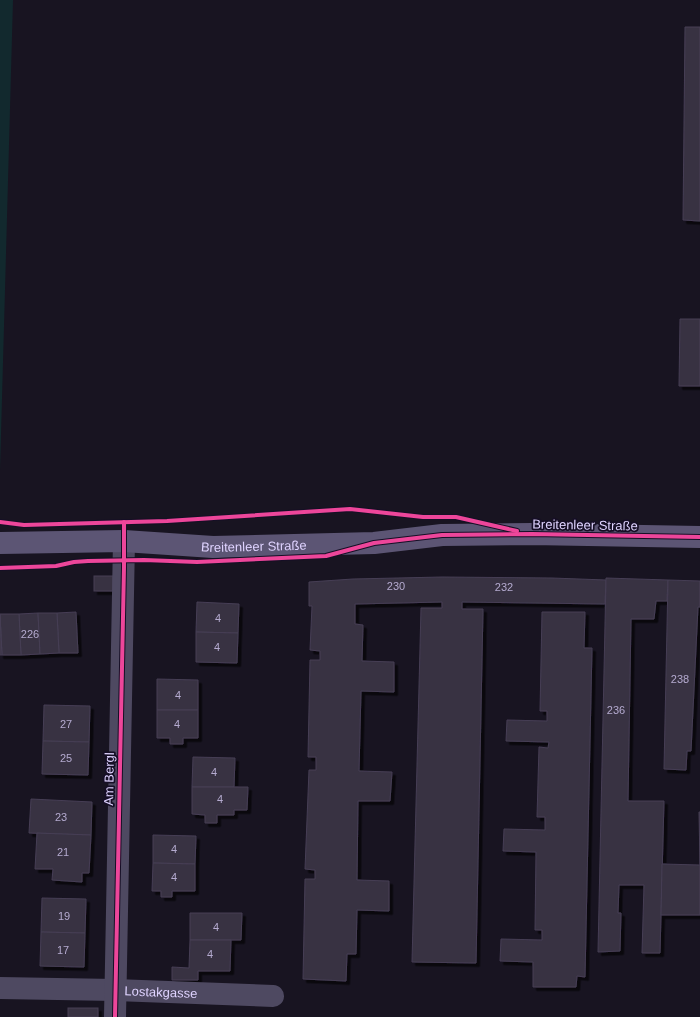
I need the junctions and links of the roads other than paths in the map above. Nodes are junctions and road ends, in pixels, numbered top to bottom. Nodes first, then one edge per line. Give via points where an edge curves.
1 (700, 537) edge
2 (124, 540) junction
3 (0, 543) edge
4 (0, 988) edge
5 (115, 990) junction
6 (273, 996) dead end
7 (115, 1017) edge

1 - 2 main road, Breitenleer Straße via 442,535 374,543 213,547
2 - 3 main road, Breitenleer Straße
2 - 5 street, Am Bergl
4 - 5 street, Lostakgasse
5 - 6 street, Lostakgasse
5 - 7 street, Am Bergl

